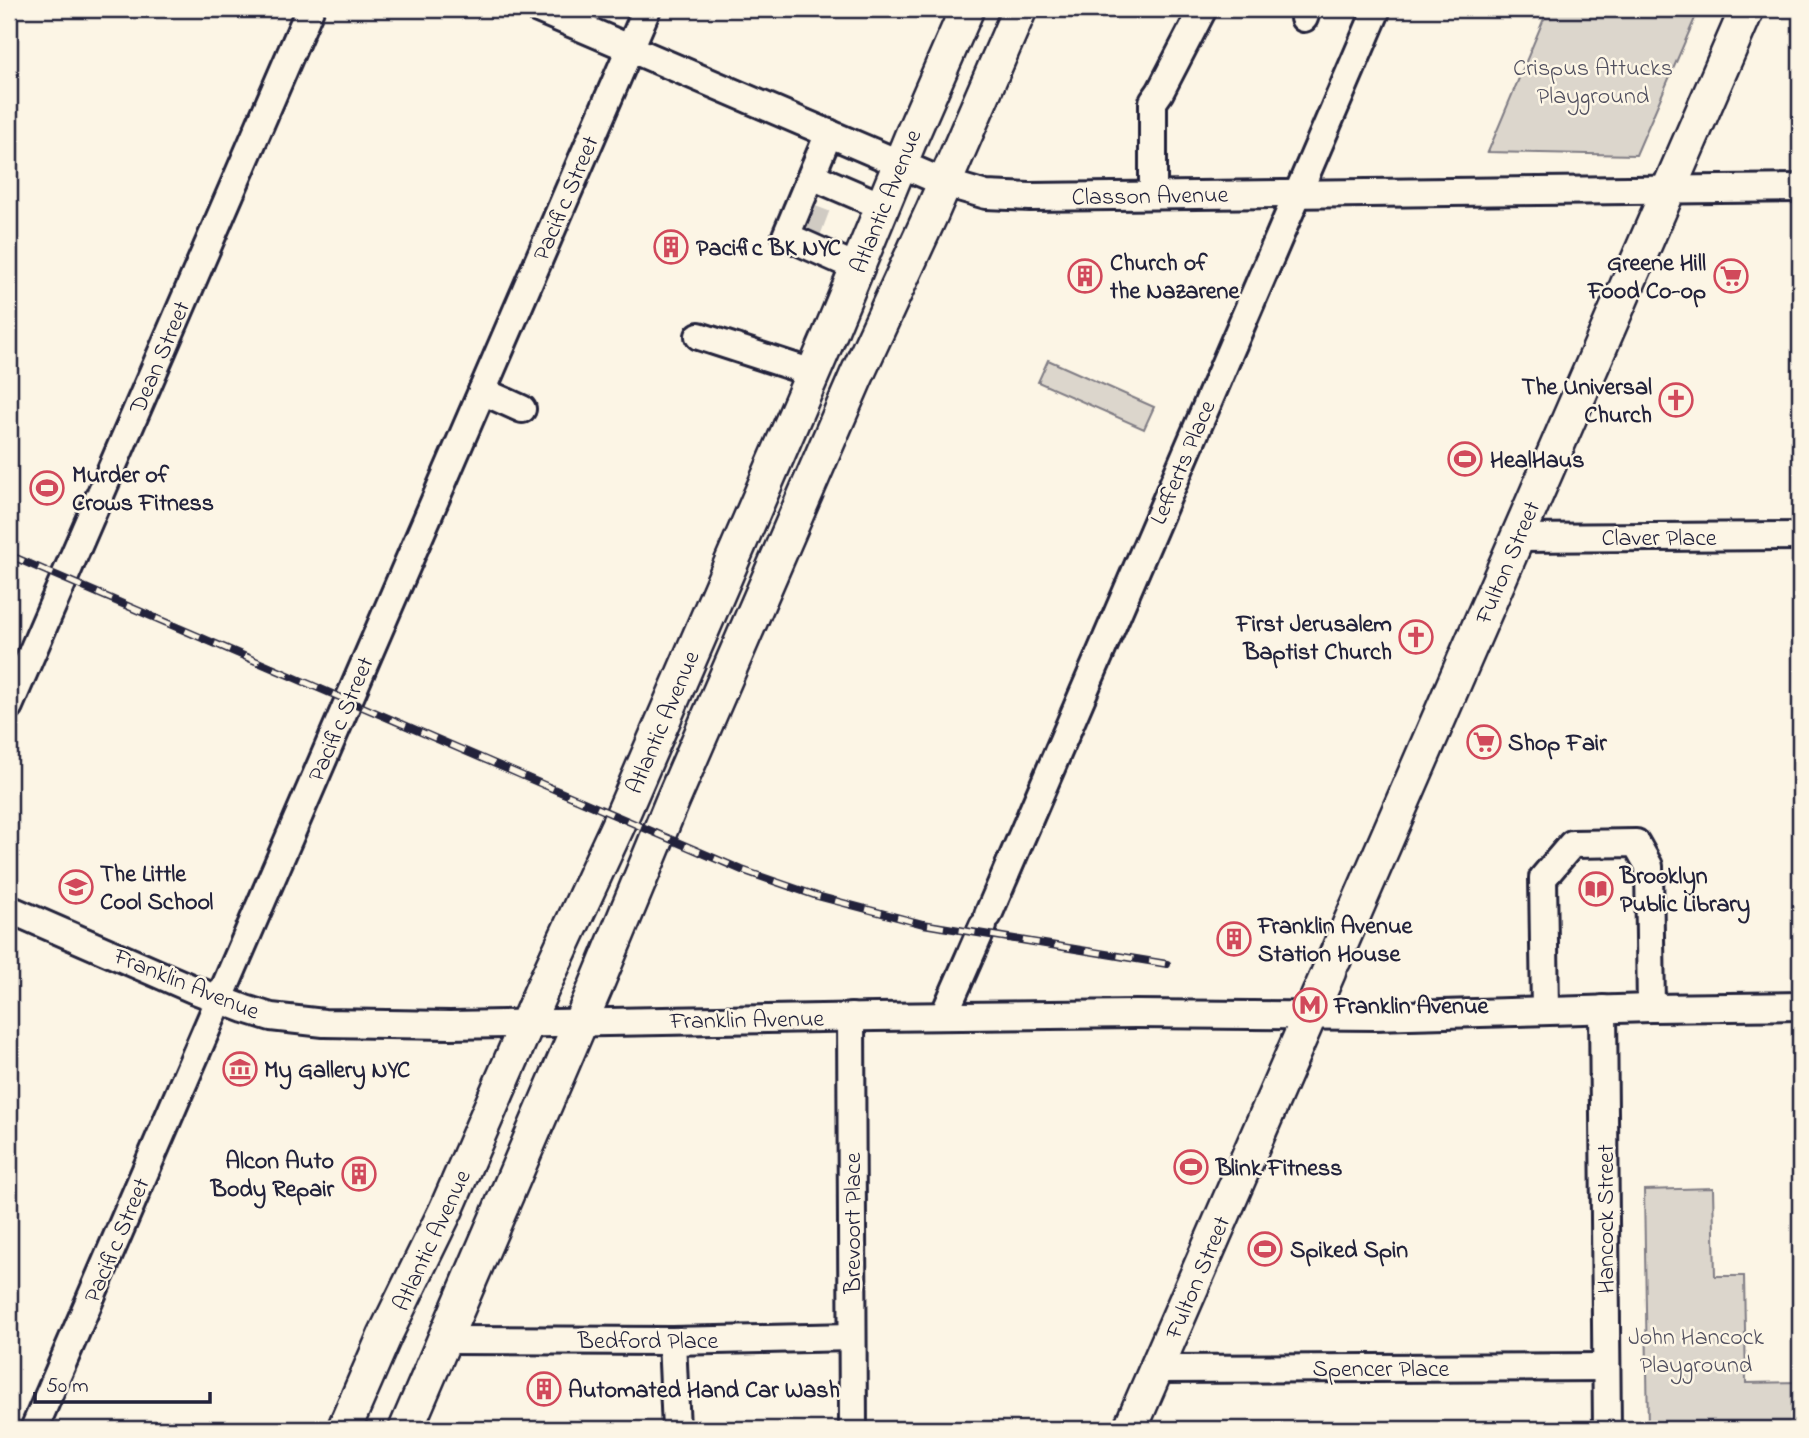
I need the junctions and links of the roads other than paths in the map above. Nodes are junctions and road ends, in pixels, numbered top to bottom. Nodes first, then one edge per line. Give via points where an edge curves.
1 (310, 9) edge
2 (538, 9) edge
3 (647, 9) edge
4 (967, 9) edge
5 (1020, 9) edge
6 (1203, 9) edge
7 (1377, 9) edge
8 (1747, 9) edge
9 (630, 48) junction
10 (830, 133) junction
11 (855, 144) junction
12 (900, 163) junction
13 (945, 183) junction
14 (827, 186) junction
15 (1800, 188) edge
16 (1669, 190) junction
17 (1297, 194) junction
18 (1153, 195) junction
19 (883, 206) junction
20 (859, 268) junction
21 (699, 336) dead end
22 (813, 373) junction
23 (482, 391) junction
24 (522, 409) dead end
25 (1800, 536) edge
26 (1517, 538) junction
27 (9, 706) edge
28 (9, 909) edge
29 (219, 999) junction
30 (1800, 1006) edge
31 (1651, 1008) junction
32 (1603, 1009) junction
33 (1545, 1010) junction
34 (1311, 1015) junction
35 (944, 1016) junction
36 (851, 1017) junction
37 (580, 1022) junction
38 (527, 1024) junction
39 (852, 1337) junction
40 (444, 1340) junction
41 (672, 1341) junction
42 (1606, 1367) junction
43 (1157, 1369) junction
44 (34, 1429) edge
45 (344, 1429) edge
46 (406, 1429) edge
47 (676, 1429) edge
48 (853, 1429) edge
49 (1130, 1429) edge
50 (1607, 1429) edge

1 - 27 street, Dean Street
2 - 9 street, Classon Avenue
3 - 9 street, Pacific Street
4 - 12 main road, Atlantic Avenue
5 - 13 main road, Atlantic Avenue
6 - 18 street via 1153,102
7 - 17 street, Lefferts Place
8 - 16 main road, Fulton Street
9 - 10 street, Classon Avenue
9 - 23 street, Pacific Street
10 - 11 street, Classon Avenue
10 - 14 street
11 - 12 street, Classon Avenue
11 - 14 street
12 - 13 street, Classon Avenue
12 - 19 main road, Atlantic Avenue
13 - 18 street, Classon Avenue via 999,197
13 - 37 main road, Atlantic Avenue via 856,377
14 - 19 street
14 - 20 street via 786,236 811,240
15 - 16 street, Classon Avenue
16 - 17 street, Classon Avenue
16 - 26 main road, Fulton Street
17 - 18 street, Classon Avenue
17 - 35 street, Lefferts Place
19 - 20 main road, Atlantic Avenue
20 - 22 main road, Atlantic Avenue
21 - 22 street
22 - 38 main road, Atlantic Avenue
23 - 24 street
23 - 29 street, Pacific Street
25 - 26 street, Claver Place
26 - 34 main road, Fulton Street
28 - 29 street, Franklin Avenue
29 - 38 street, Franklin Avenue via 271,1017 324,1023
29 - 44 street, Pacific Street
30 - 31 street, Franklin Avenue
31 - 32 street, Franklin Avenue
31 - 33 street via 1649,866 1636,843 1572,844 1543,878
32 - 33 street, Franklin Avenue
32 - 42 street, Hancock Street
33 - 34 street, Franklin Avenue
34 - 35 street, Franklin Avenue
34 - 43 main road, Fulton Street
35 - 36 street, Franklin Avenue
36 - 37 street, Franklin Avenue
36 - 39 street, Brevoort Place
37 - 38 street, Franklin Avenue
37 - 40 main road, Atlantic Avenue
38 - 45 main road, Atlantic Avenue
39 - 41 street, Bedford Place
39 - 48 street, Brevoort Place
40 - 41 street, Bedford Place
40 - 46 main road, Atlantic Avenue
41 - 47 street
42 - 43 street, Spencer Place
42 - 50 street, Hancock Street
43 - 49 main road, Fulton Street

